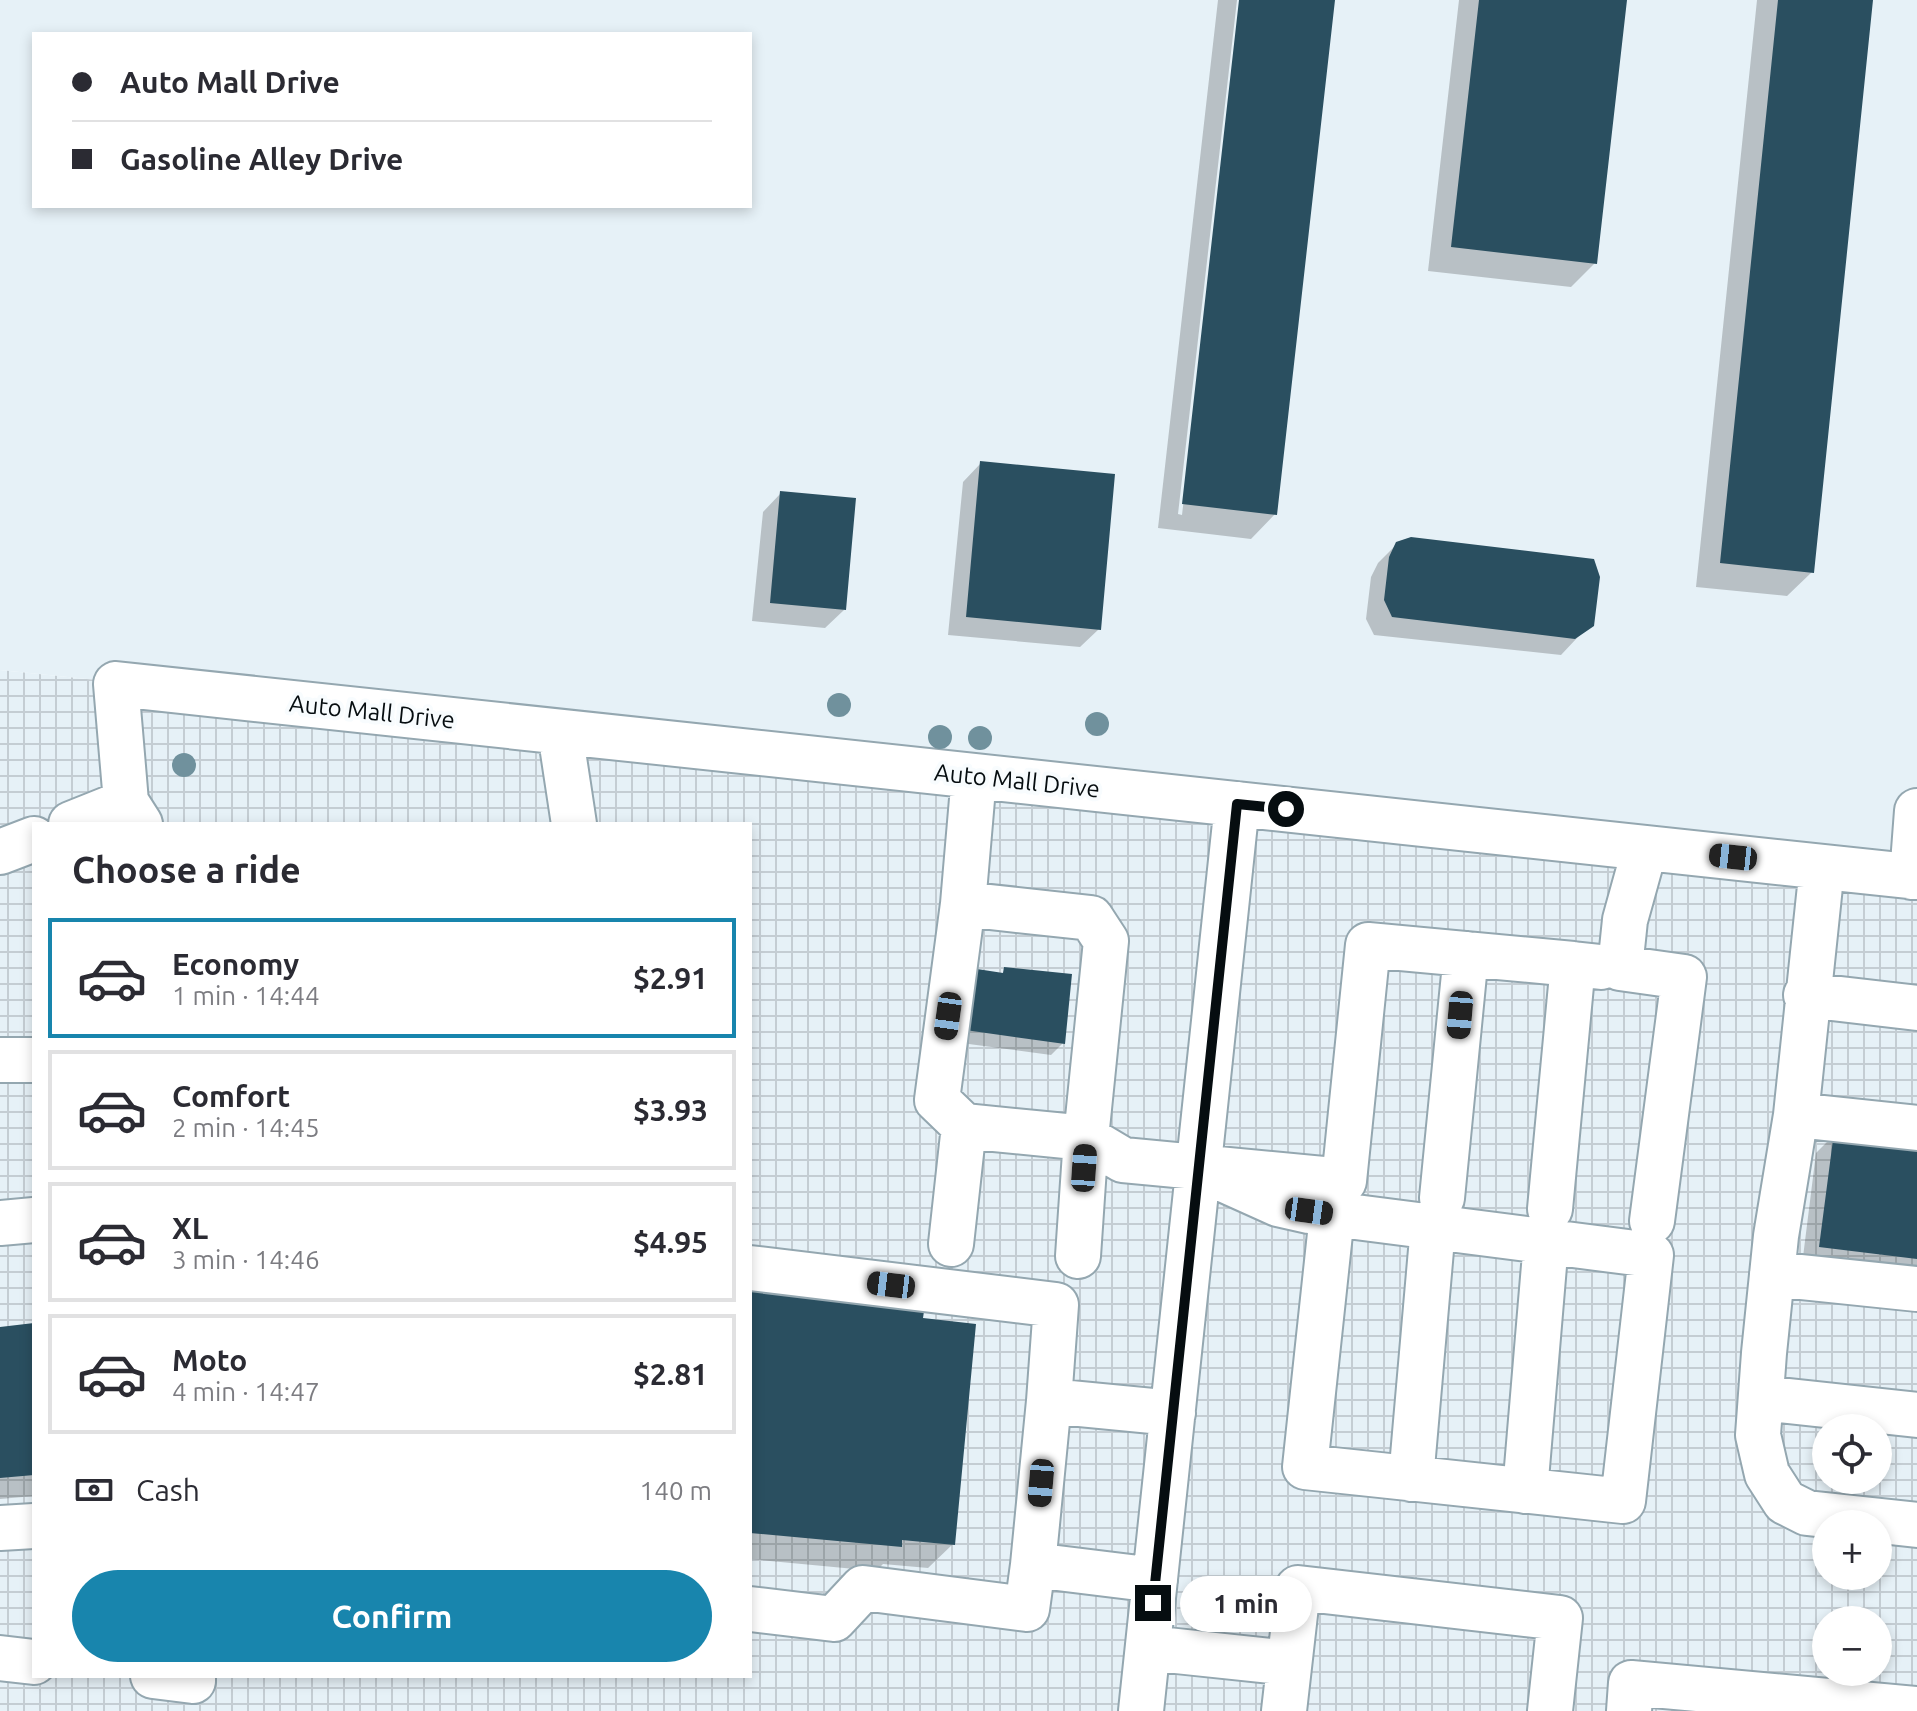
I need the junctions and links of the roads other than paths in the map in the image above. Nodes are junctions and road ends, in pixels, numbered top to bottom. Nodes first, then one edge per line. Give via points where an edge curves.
1 (560, 732) junction
2 (974, 776) junction
3 (1237, 804) junction
4 (1917, 811) edge
5 (133, 813) edge
6 (82, 822) edge
7 (574, 822) edge
8 (32, 840) edge
9 (1645, 848) junction
10 (0, 852) edge
11 (1822, 867) junction
12 (1915, 877) edge
13 (963, 904) junction
14 (1466, 954) junction
15 (1573, 964) junction
16 (1620, 968) junction
17 (1806, 995) junction
18 (1917, 1008) edge
19 (0, 1060) edge
20 (32, 1060) edge
21 (1796, 1115) junction
22 (964, 1126) junction
23 (1917, 1128) edge
24 (1086, 1138) junction
25 (1198, 1168) junction
26 (1438, 1212) junction
27 (1332, 1215) junction
28 (32, 1220) edge
29 (1652, 1221) dead end
30 (0, 1223) edge
31 (1548, 1225) junction
32 (951, 1244) dead end
33 (1078, 1256) dead end
34 (752, 1268) edge
35 (1772, 1274) junction
36 (1917, 1289) edge
37 (1761, 1398) junction
38 (1049, 1401) junction
39 (1173, 1413) junction
40 (1917, 1415) edge
41 (1411, 1479) junction
42 (1525, 1491) junction
43 (1917, 1525) edge
44 (32, 1526) edge
45 (0, 1528) edge
46 (1033, 1565) junction
47 (1155, 1580) junction
48 (752, 1609) edge
49 (1148, 1648) junction
50 (0, 1658) edge
51 (32, 1662) edge
52 (1289, 1663) junction
53 (169, 1678) edge
54 (193, 1678) edge
55 (1917, 1709) edge
56 (1289, 1710) edge
57 (1141, 1711) edge
58 (1550, 1711) edge
59 (1629, 1711) edge

1 - 2 street, Auto Mall Drive
1 - 5 street, Auto Mall Drive via 116,684
1 - 7 street
2 - 3 street, Auto Mall Drive
2 - 13 street
3 - 9 street, Auto Mall Drive
3 - 25 street
4 - 12 street
5 - 6 street
8 - 10 street
9 - 11 street, Auto Mall Drive
9 - 16 street via 1625,920
11 - 12 street, Auto Mall Drive
11 - 17 street
13 - 22 street via 937,1100
13 - 24 street via 1091,918 1106,941
14 - 15 street
14 - 25 street via 1368,945 1344,1181
14 - 26 street
15 - 16 street
15 - 31 street
16 - 29 street via 1684,977
17 - 18 street
17 - 21 street
19 - 20 street
21 - 23 street
21 - 35 street
22 - 24 street
22 - 32 street
24 - 25 street via 1123,1160
24 - 33 street
25 - 27 street via 1278,1204
25 - 39 street
26 - 27 street
26 - 31 street
26 - 41 street
27 - 41 street via 1305,1467
28 - 30 street
31 - 42 street
31 - 42 street via 1651,1255 1623,1501
34 - 38 street via 1056,1305
35 - 36 street
35 - 37 street
37 - 40 street
37 - 43 street via 1758,1435 1767,1474 1785,1502 1807,1513
38 - 39 street
38 - 46 street
39 - 47 street
41 - 42 street
44 - 45 street
46 - 47 street
46 - 48 street via 1027,1609 863,1588 834,1619
47 - 49 street
49 - 52 street
49 - 57 street
50 - 51 street
52 - 56 street
52 - 58 street via 1298,1588 1560,1618
53 - 54 street
55 - 59 street via 1631,1683

